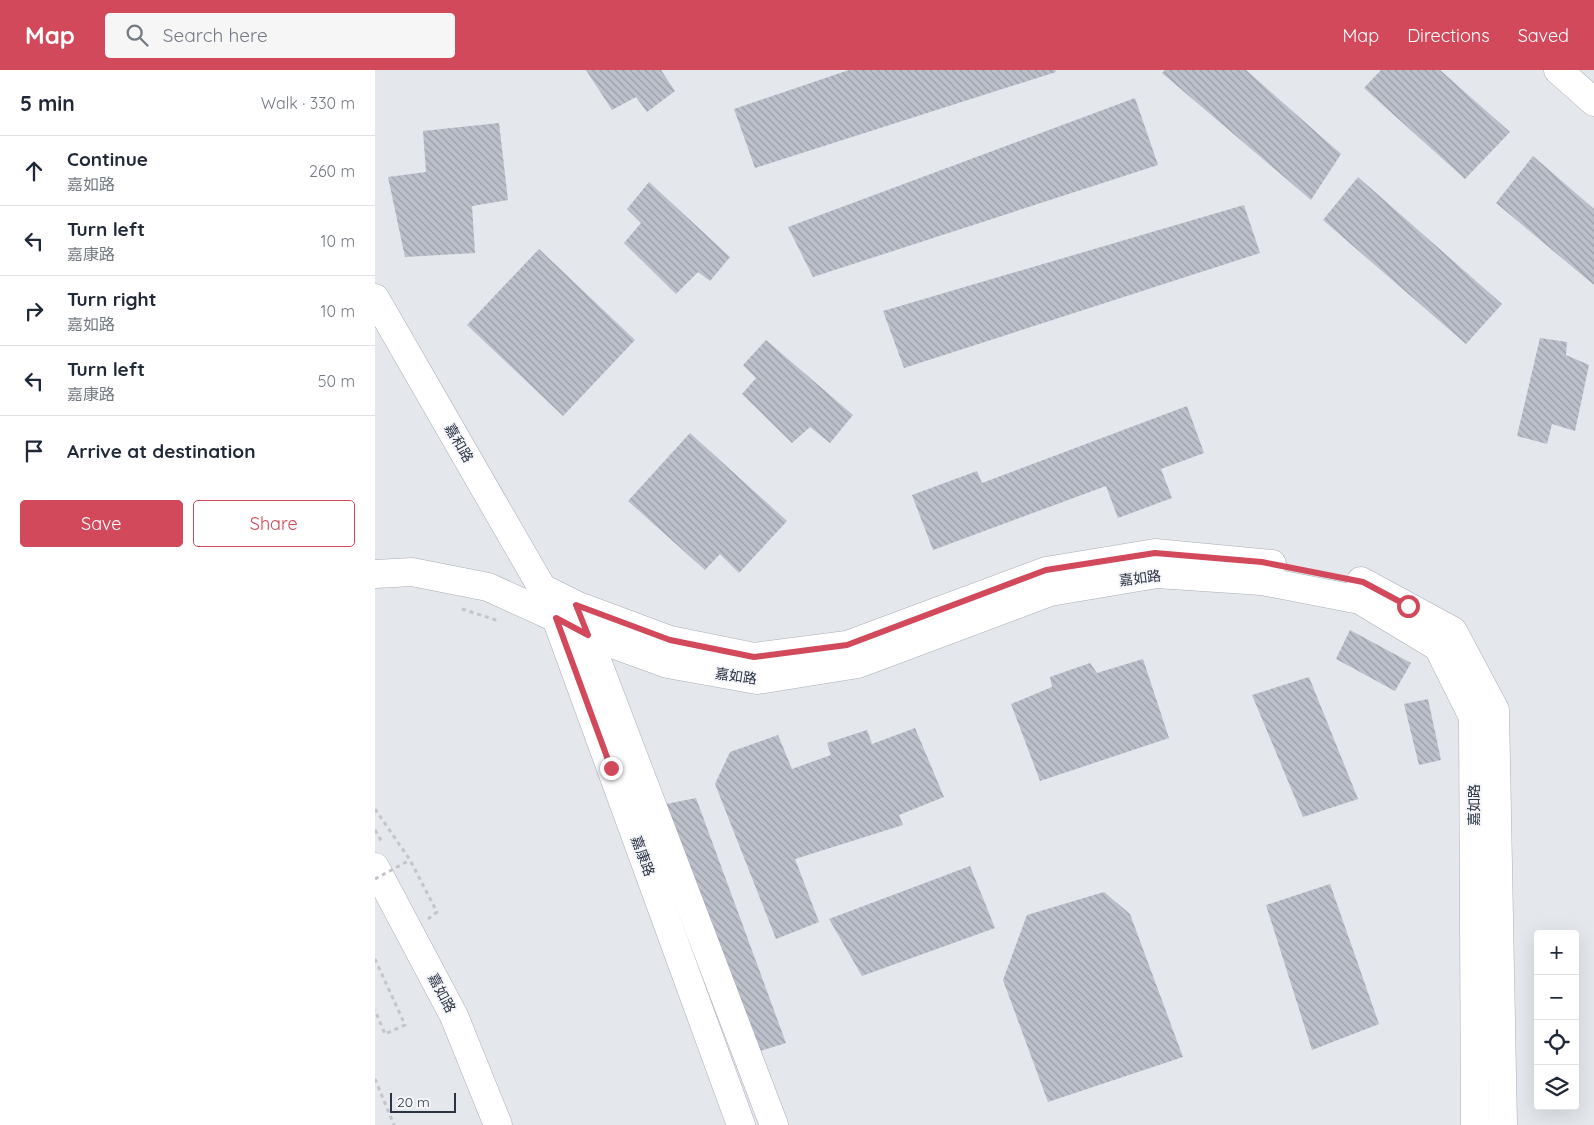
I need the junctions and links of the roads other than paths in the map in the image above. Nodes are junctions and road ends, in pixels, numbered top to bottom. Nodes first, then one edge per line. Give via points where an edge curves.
1 (1558, 70) edge
2 (1594, 102) edge
3 (375, 298) edge
4 (375, 574) edge
5 (542, 588) joint
6 (566, 612) junction
7 (588, 635) junction
8 (375, 867) edge
9 (498, 1125) edge
10 (741, 1125) edge
11 (774, 1125) edge
12 (1475, 1125) edge
13 (1503, 1125) edge

1 - 2 street
3 - 5 street, 嘉和路
4 - 6 street, 嘉如路 via 413,572 487,587
5 - 6 street, 嘉如路
6 - 7 street, 嘉康路
6 - 10 street, 嘉康路
6 - 13 street, 嘉如路 via 670,640 754,657 847,645 1046,570 1155,553 1262,562 1363,582 1453,631 1495,710
7 - 11 street, 嘉康路
7 - 12 street, 嘉如路 via 667,664 757,680 859,664 1050,592 1157,574 1262,581 1360,600 1438,647 1473,717
8 - 9 street, 嘉如路 via 454,1016

